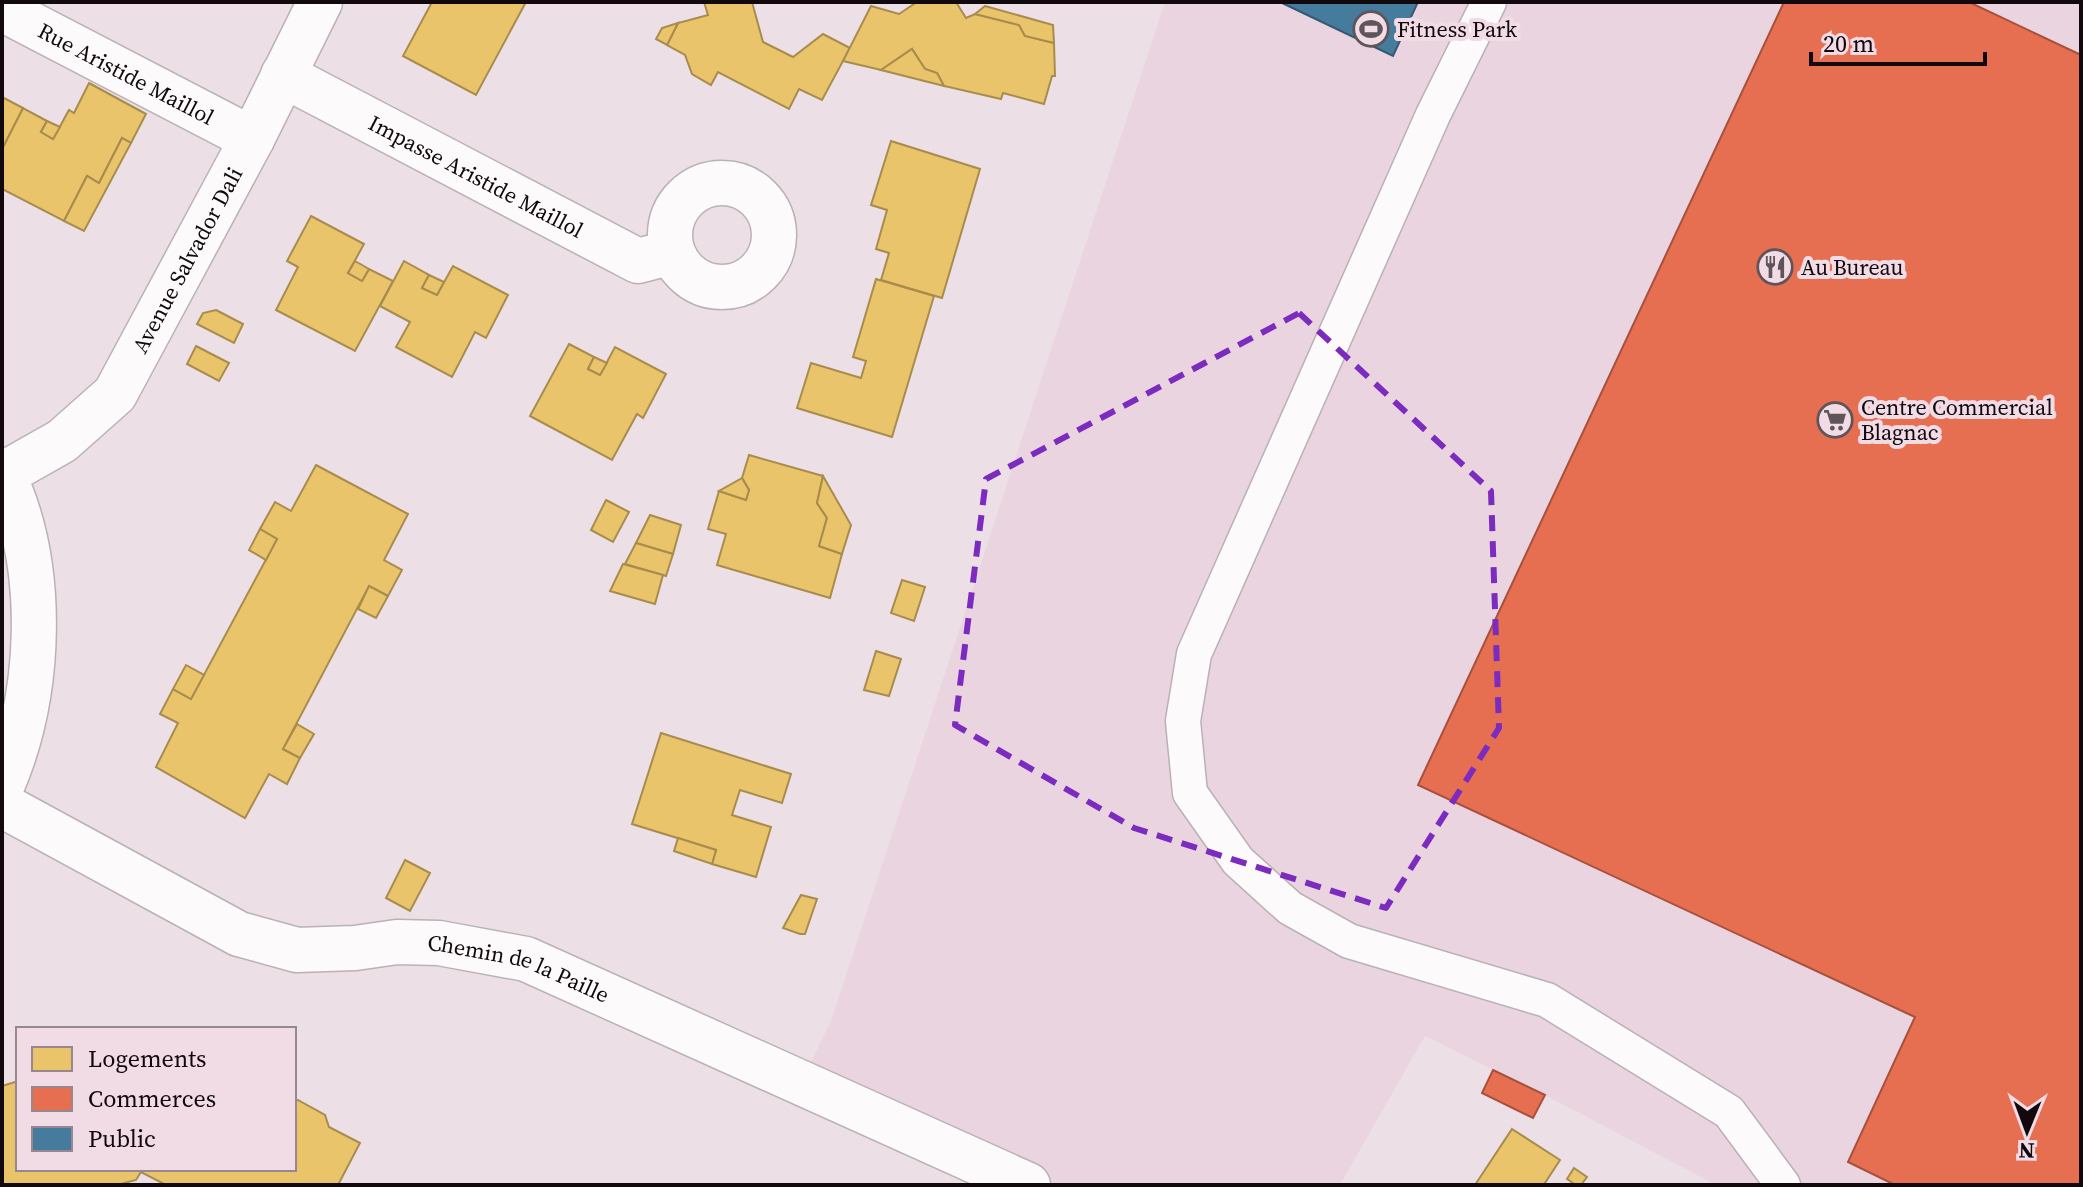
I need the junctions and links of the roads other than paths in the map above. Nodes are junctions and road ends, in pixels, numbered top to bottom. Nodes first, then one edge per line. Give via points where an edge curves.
1 (320, 2) edge
2 (1489, 2) edge
3 (2, 9) edge
4 (283, 75) junction
5 (252, 139) junction
6 (672, 252) dead end
7 (2, 474) edge
8 (2, 786) edge
9 (2, 805) edge
10 (1028, 1185) edge
11 (1783, 1185) edge

1 - 4 street, Avenue Salvador Dali
2 - 11 lane via 1433,115 1194,654 1183,721 1190,793 1238,861 1290,908 1349,941 1547,1000 1729,1112
3 - 5 street, Rue Aristide Maillol
4 - 5 street, Avenue Salvador Dali
4 - 6 street, Impasse Aristide Maillol via 638,261
5 - 7 street, Avenue Salvador Dali via 115,394 62,441
7 - 8 street via 31,568 34,656 29,701
9 - 10 street, Chemin de la Paille via 239,934 297,950 439,943 526,959

